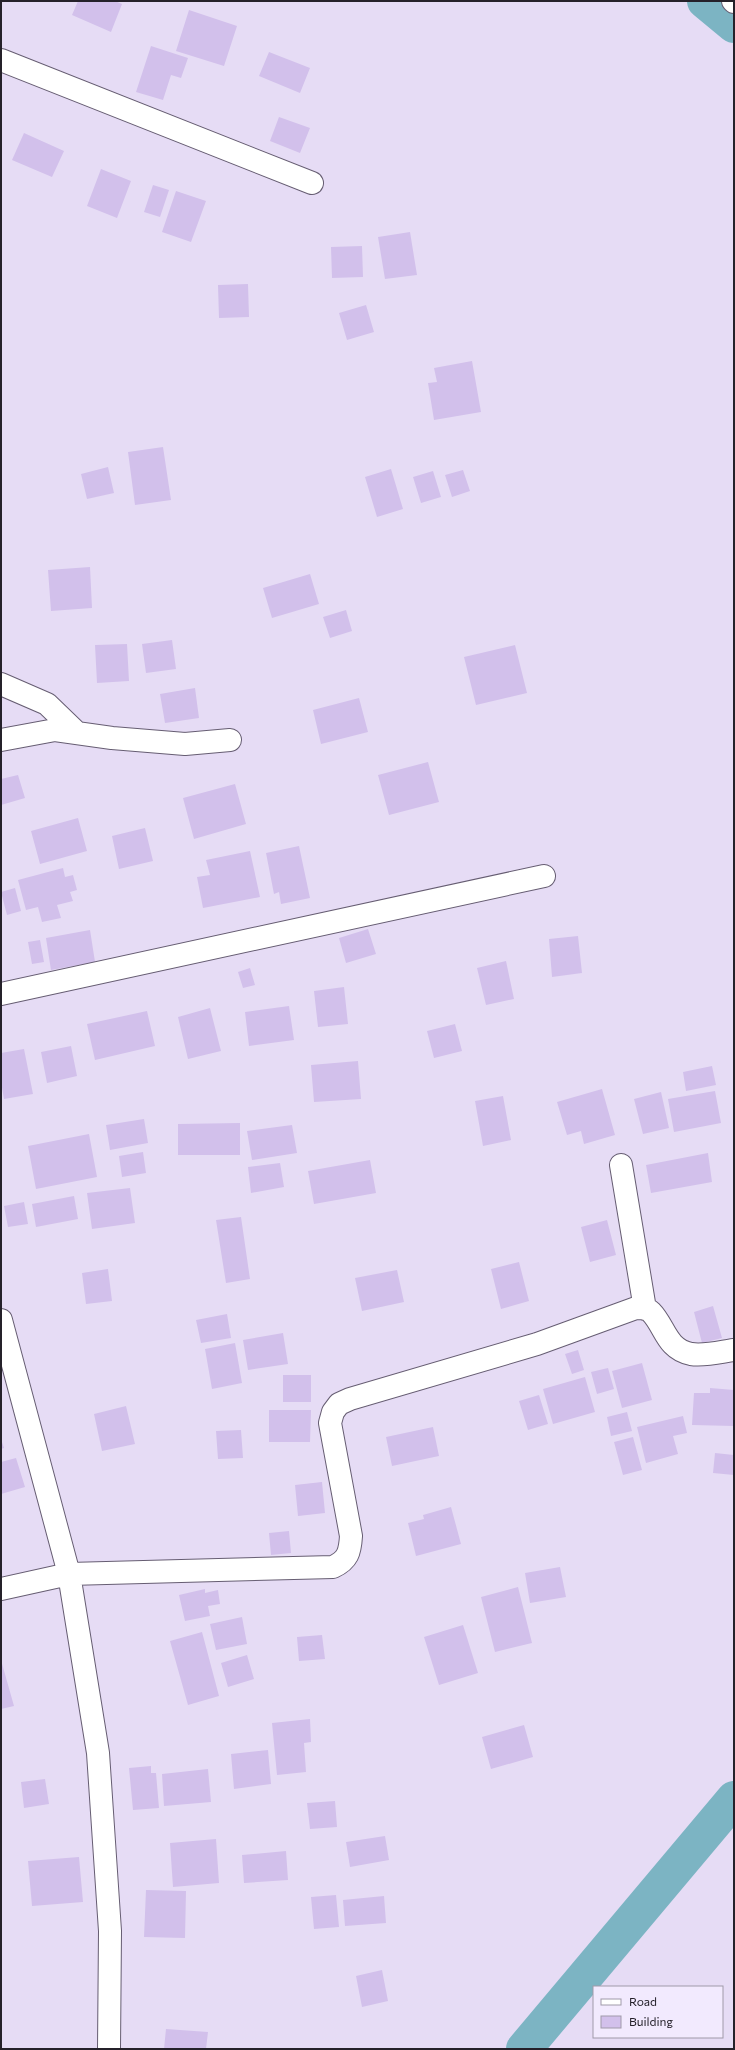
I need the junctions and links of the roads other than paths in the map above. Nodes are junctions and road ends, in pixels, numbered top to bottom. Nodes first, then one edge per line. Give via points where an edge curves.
1 (1, 60) edge
2 (312, 183) dead end
3 (1, 684) edge
4 (76, 732) junction
5 (1, 740) edge
6 (230, 740) dead end
7 (544, 876) dead end
8 (1, 994) edge
9 (621, 1165) dead end
10 (645, 1309) junction
11 (1, 1320) edge
12 (734, 1350) edge
13 (69, 1574) junction
14 (1, 1589) edge
15 (109, 2049) edge

1 - 2 street
3 - 4 street via 47,704
4 - 5 street via 55,730
4 - 6 street via 112,738 185,744
7 - 8 street
9 - 10 street
10 - 12 street via 651,1312 671,1342 689,1354 702,1355
10 - 13 street via 628,1310 537,1344 388,1386 339,1404 330,1422 351,1536 348,1557 333,1567
11 - 13 street
13 - 14 street
13 - 15 street via 98,1753 110,1931

